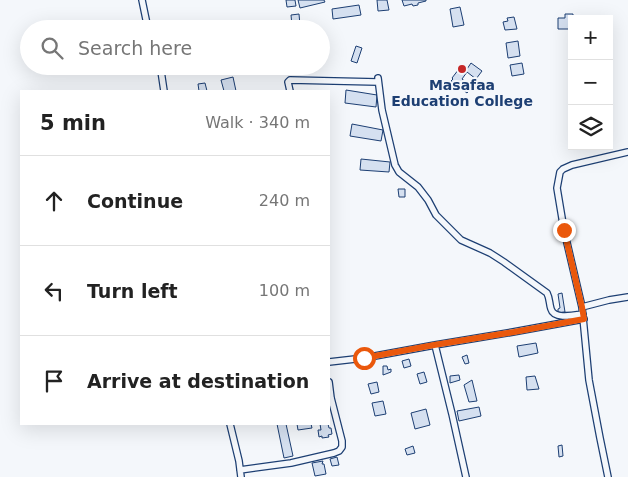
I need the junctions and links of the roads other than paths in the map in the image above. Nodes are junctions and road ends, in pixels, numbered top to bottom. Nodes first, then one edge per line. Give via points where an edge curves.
1 (142, 0) edge
2 (146, 20) edge
3 (162, 75) edge
4 (164, 90) edge
5 (290, 90) edge
6 (628, 152) edge
7 (628, 297) edge
8 (583, 314) junction
9 (434, 345) junction
10 (330, 362) edge
11 (330, 390) edge
12 (230, 425) edge
13 (240, 470) junction
14 (241, 477) edge
15 (466, 477) edge
16 (608, 477) edge

1 - 2 street
3 - 4 street
5 - 8 street via 289,80 378,80 395,165 418,187 436,215 461,240 504,262 547,293 553,313 562,316
6 - 8 street via 572,165 560,172 557,188 562,223
7 - 8 street via 609,300
8 - 9 street via 514,332
8 - 16 street via 589,380
9 - 10 street
9 - 15 street
11 - 13 street via 342,441 339,451
12 - 13 street
13 - 14 street

